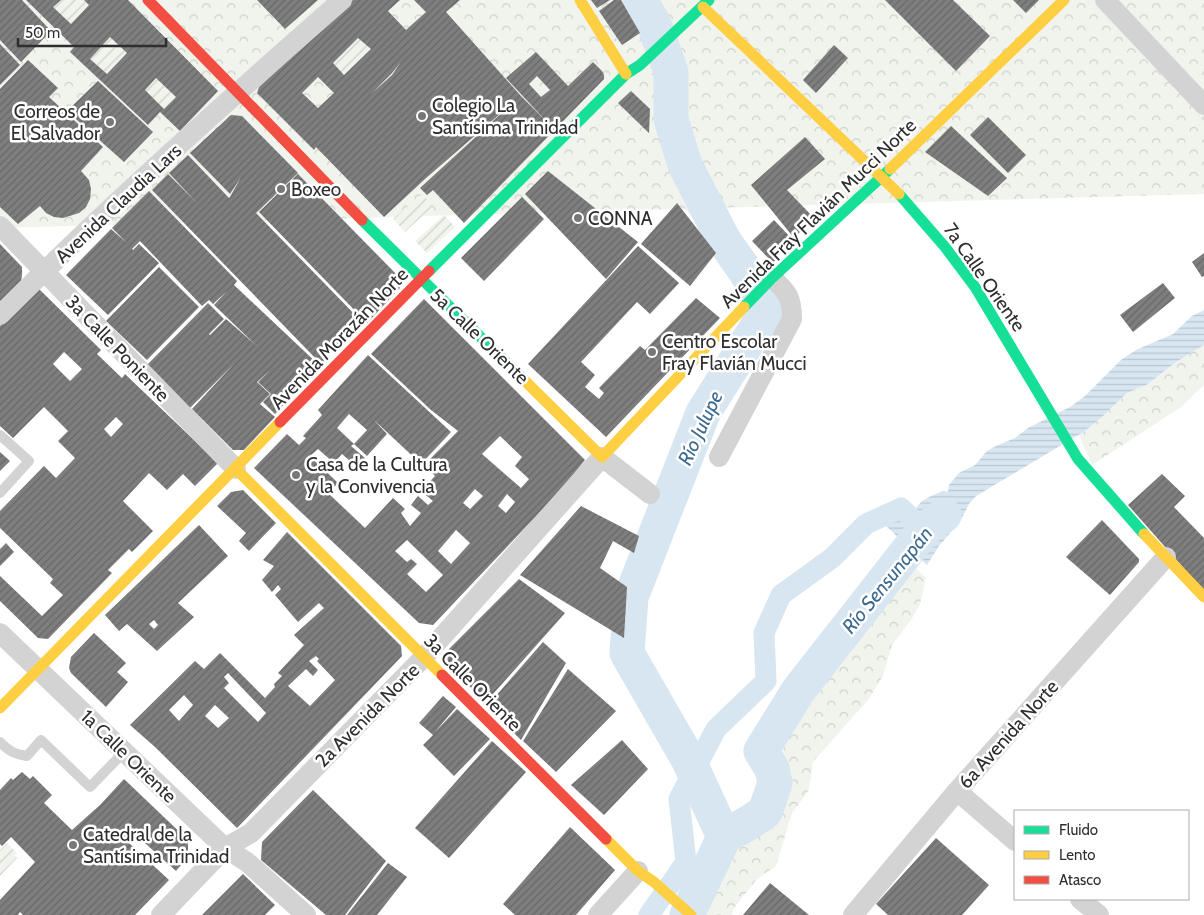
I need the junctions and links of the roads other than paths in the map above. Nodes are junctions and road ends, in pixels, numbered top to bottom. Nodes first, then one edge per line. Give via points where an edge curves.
1 (148, 0) edge
2 (342, 0) edge
3 (580, 0) edge
4 (1064, 0) edge
5 (1105, 0) edge
6 (706, 3) edge
7 (626, 74) junction
8 (237, 93) junction
9 (1204, 104) edge
10 (882, 176) junction
11 (0, 226) edge
12 (44, 271) junction
13 (775, 276) junction
14 (421, 279) junction
15 (0, 315) edge
16 (0, 434) edge
17 (719, 456) dead end
18 (602, 457) junction
19 (236, 469) junction
20 (0, 493) edge
21 (650, 494) dead end
22 (1166, 557) junction
23 (1204, 597) edge
24 (0, 633) edge
25 (424, 658) junction
26 (37, 670) junction
27 (0, 708) edge
28 (0, 742) edge
29 (124, 751) junction
30 (957, 791) junction
31 (1014, 840) edge
32 (225, 848) junction
33 (646, 876) junction
34 (1081, 900) edge
35 (161, 915) edge
36 (306, 915) edge
37 (598, 915) edge
38 (690, 915) edge
39 (853, 915) edge
40 (1099, 915) edge

1 - 8 main road, 5a Calle Oriente
2 - 8 street, Avenida Claudia Lars
3 - 7 main road
4 - 10 main road, Avenida Fray Flavián Mucci Norte
5 - 9 street
6 - 7 main road, Avenida Morazán Norte via 640,65
6 - 10 main road, 7a Calle Oriente
7 - 14 main road, Avenida Morazán Norte
8 - 12 street, Avenida Claudia Lars
8 - 14 main road, 5a Calle Oriente
10 - 13 main road, Avenida Fray Flavián Mucci Norte
10 - 22 main road, 7a Calle Oriente via 945,247 975,287 1078,459
11 - 12 street, 3a Calle Poniente
12 - 15 street, Avenida Claudia Lars
12 - 19 street, 3a Calle Poniente
13 - 17 street via 790,297 792,319
13 - 18 main road, Avenida Fray Flavián Mucci Norte
14 - 18 main road, 5a Calle Oriente
14 - 19 main road, Avenida Morazán Norte
16 - 20 lane via 28,461
18 - 21 street, 5a Calle Oriente
18 - 25 street, 2a Avenida Norte
19 - 25 main road, 3a Calle Oriente
19 - 26 main road, Avenida Morazán Norte
22 - 23 main road, 7a Calle Oriente
22 - 30 street, 6a Avenida Norte
24 - 26 street, 1a Calle Oriente
25 - 32 street, 2a Avenida Norte via 251,833
25 - 33 main road, 3a Calle Oriente
26 - 27 main road, Avenida Morazán Norte
26 - 29 street, 1a Calle Oriente
28 - 29 lane via 9,751 26,756 41,740 90,787
29 - 32 street, 1a Calle Oriente
30 - 31 street
30 - 39 street, 6a Avenida Norte
32 - 35 street, 2a Avenida Norte
32 - 36 street, 1a Calle Oriente via 247,862
33 - 37 street
33 - 38 main road, 3a Calle Oriente
34 - 40 street

